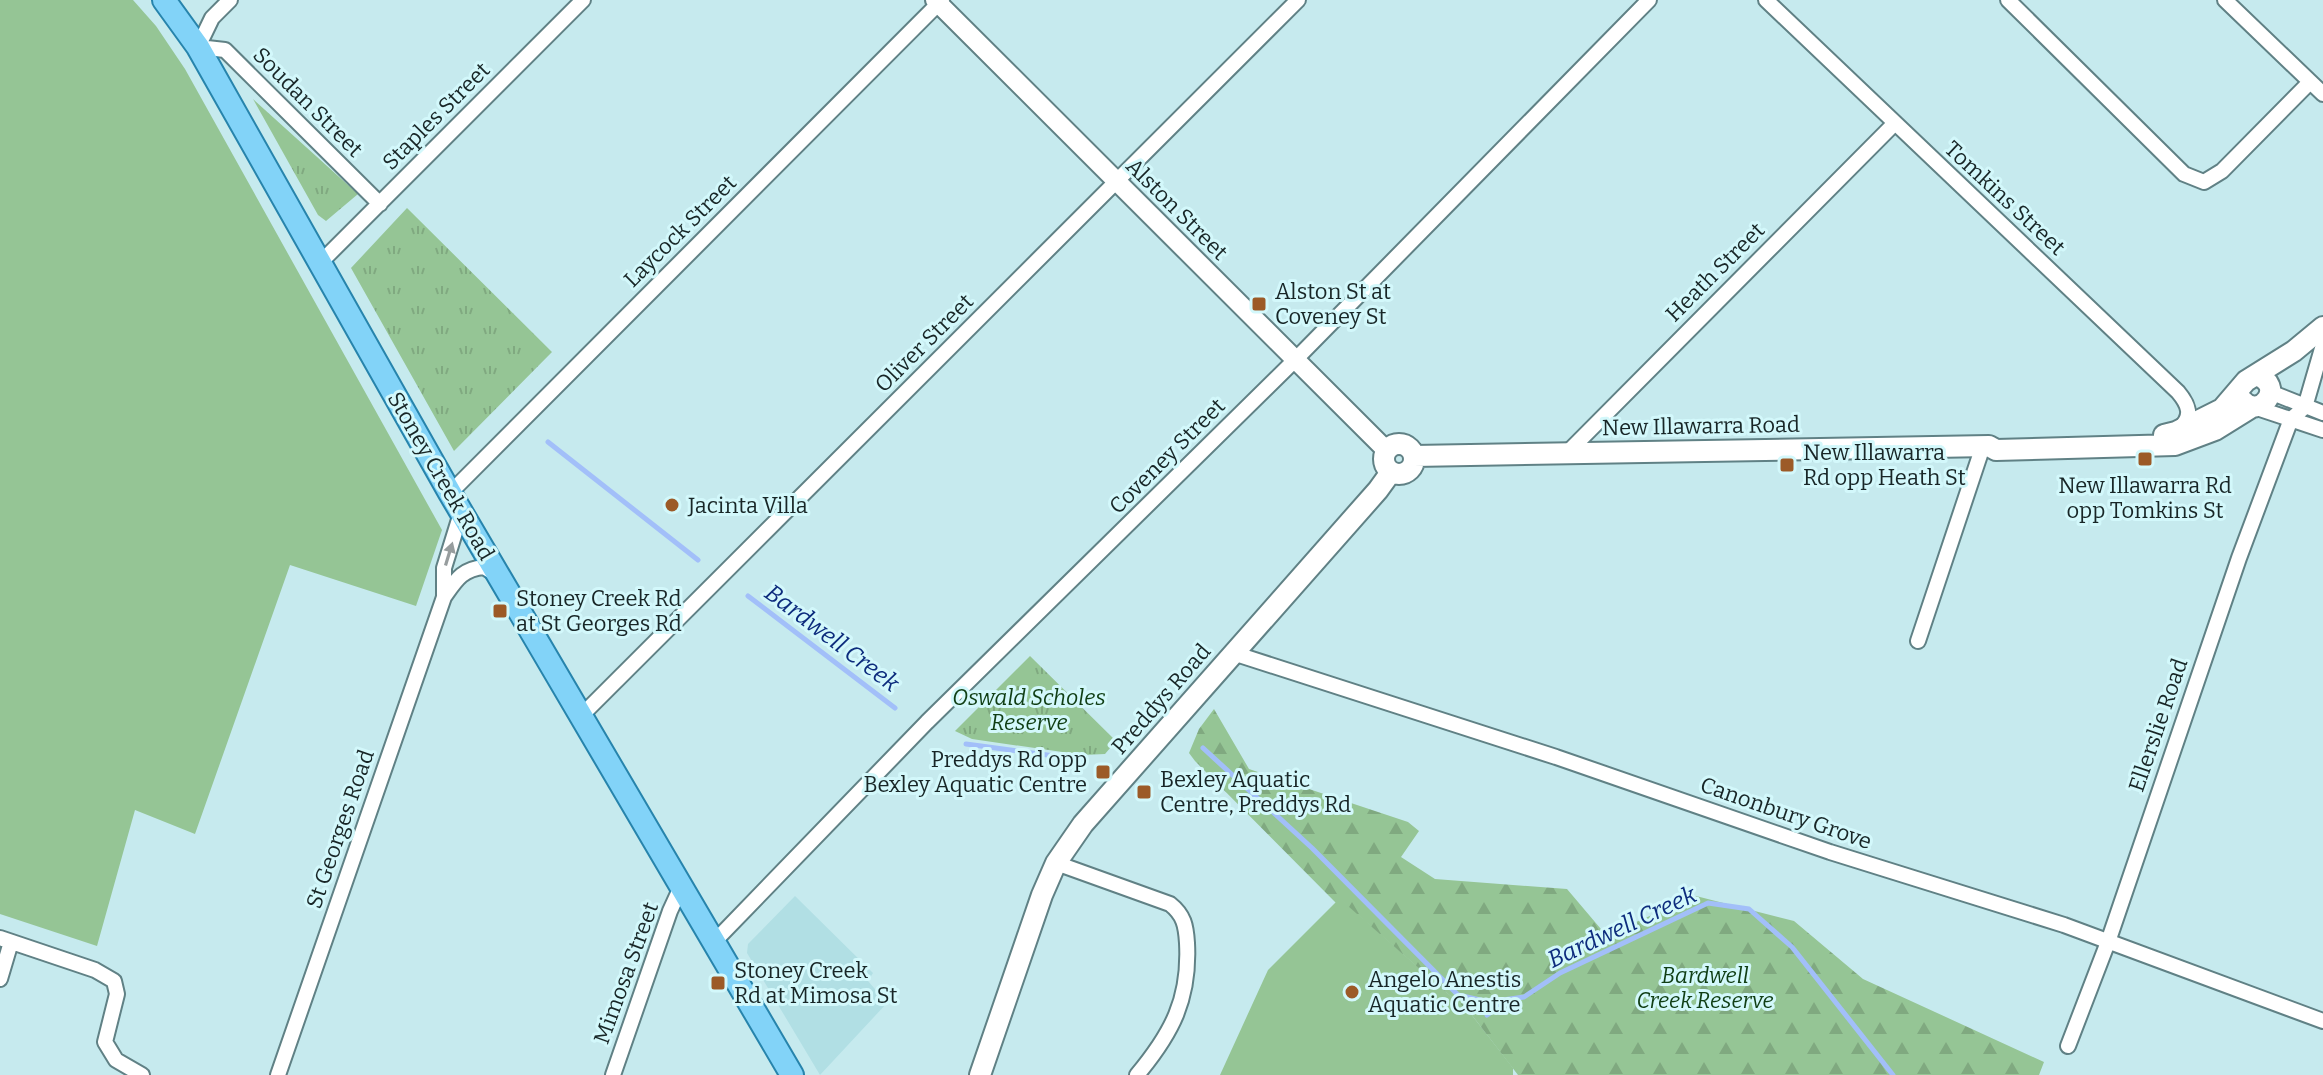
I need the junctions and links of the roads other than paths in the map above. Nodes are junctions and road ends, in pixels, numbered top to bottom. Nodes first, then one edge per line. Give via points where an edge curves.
1 (164, 0) edge
2 (230, 0) edge
3 (583, 0) edge
4 (1298, 0) edge
5 (1649, 0) edge
6 (1766, 0) edge
7 (2008, 0) edge
8 (2225, 0) edge
9 (938, 1) edge
10 (198, 47) junction
11 (2310, 82) junction
12 (2323, 94) edge
13 (1894, 124) junction
14 (1115, 182) junction
15 (380, 204) junction
16 (320, 263) junction
17 (2320, 335) edge
18 (1295, 360) junction
19 (2259, 386) junction
20 (2253, 407) junction
21 (2305, 407) junction
22 (2323, 413) edge
23 (2291, 419) junction
24 (2323, 430) edge
25 (2174, 433) junction
26 (1986, 446) junction
27 (1387, 451) junction
28 (1568, 452) junction
29 (1414, 456) junction
30 (1391, 472) junction
31 (450, 493) junction
32 (461, 513) junction
33 (499, 576) junction
34 (444, 597) junction
35 (1918, 641) dead end
36 (1233, 653) junction
37 (581, 716) junction
38 (1056, 863) junction
39 (681, 887) junction
40 (6, 940) edge
41 (714, 942) junction
42 (2108, 942) junction
43 (0, 979) edge
44 (2323, 1021) edge
45 (2068, 1046) dead end
46 (142, 1075) edge
47 (278, 1075) edge
48 (613, 1075) edge
49 (792, 1075) edge
50 (980, 1075) edge
51 (1137, 1075) edge

1 - 10 main road, Stoney Creek Road
2 - 10 street via 212,18
3 - 15 street, Staples Street
4 - 14 street, Oliver Street
5 - 18 street, Coveney Street
6 - 13 street, Tomkins Street
7 - 11 street via 2184,174 2204,182 2222,171
8 - 11 street
9 - 14 street, Alston Street
9 - 31 street, Laycock Street
10 - 15 street, Soudan Street via 225,50
10 - 16 main road, Stoney Creek Road
11 - 12 street
13 - 25 street, Tomkins Street via 2178,392 2189,414
13 - 28 street, Heath Street
14 - 18 street, Alston Street
14 - 37 street, Oliver Street
15 - 16 street, Staples Street
16 - 31 main road, Stoney Creek Road
17 - 19 main road, New Illawarra Road via 2294,351
17 - 21 street
18 - 27 street, Alston Street
18 - 41 street, Coveney Street via 927,722
19 - 20 main road, New Illawarra Road via 2264,402
19 - 21 street
19 - 25 main road, New Illawarra Road
20 - 23 street
20 - 26 main road, New Illawarra Road via 2215,430 2175,445 1996,450
21 - 22 street
21 - 23 street
23 - 24 street
23 - 42 street, Ellerslie Road
25 - 26 main road, New Illawarra Road
26 - 28 main road, New Illawarra Road
26 - 35 street
27 - 29 main road via 1402,445
27 - 30 main road via 1385,463
28 - 29 main road, New Illawarra Road
29 - 30 main road via 1409,471
30 - 36 main road, Preddys Road
31 - 32 main road, Stoney Creek Road
32 - 33 main road, Stoney Creek Road
34 -> 32 street, St Georges Road via 444,568
33 - 34 street, St Georges Road via 484,567 469,569
33 - 37 main road, Stoney Creek Road
34 - 47 street, St Georges Road
36 - 38 main road, Preddys Road via 1083,824
36 - 42 street, Canonbury Grove
37 - 39 main road, Stoney Creek Road
38 - 50 main road, Preddys Road
38 - 51 street via 1170,904 1185,924 1183,999
39 - 41 main road, Stoney Creek Road
39 - 48 street, Mimosa Street
40 - 43 street
40 - 46 street via 114,981 117,994 105,1042 116,1060
41 - 49 main road, Stoney Creek Road
42 - 44 street, Canonbury Grove
42 - 45 street, Ellerslie Road

